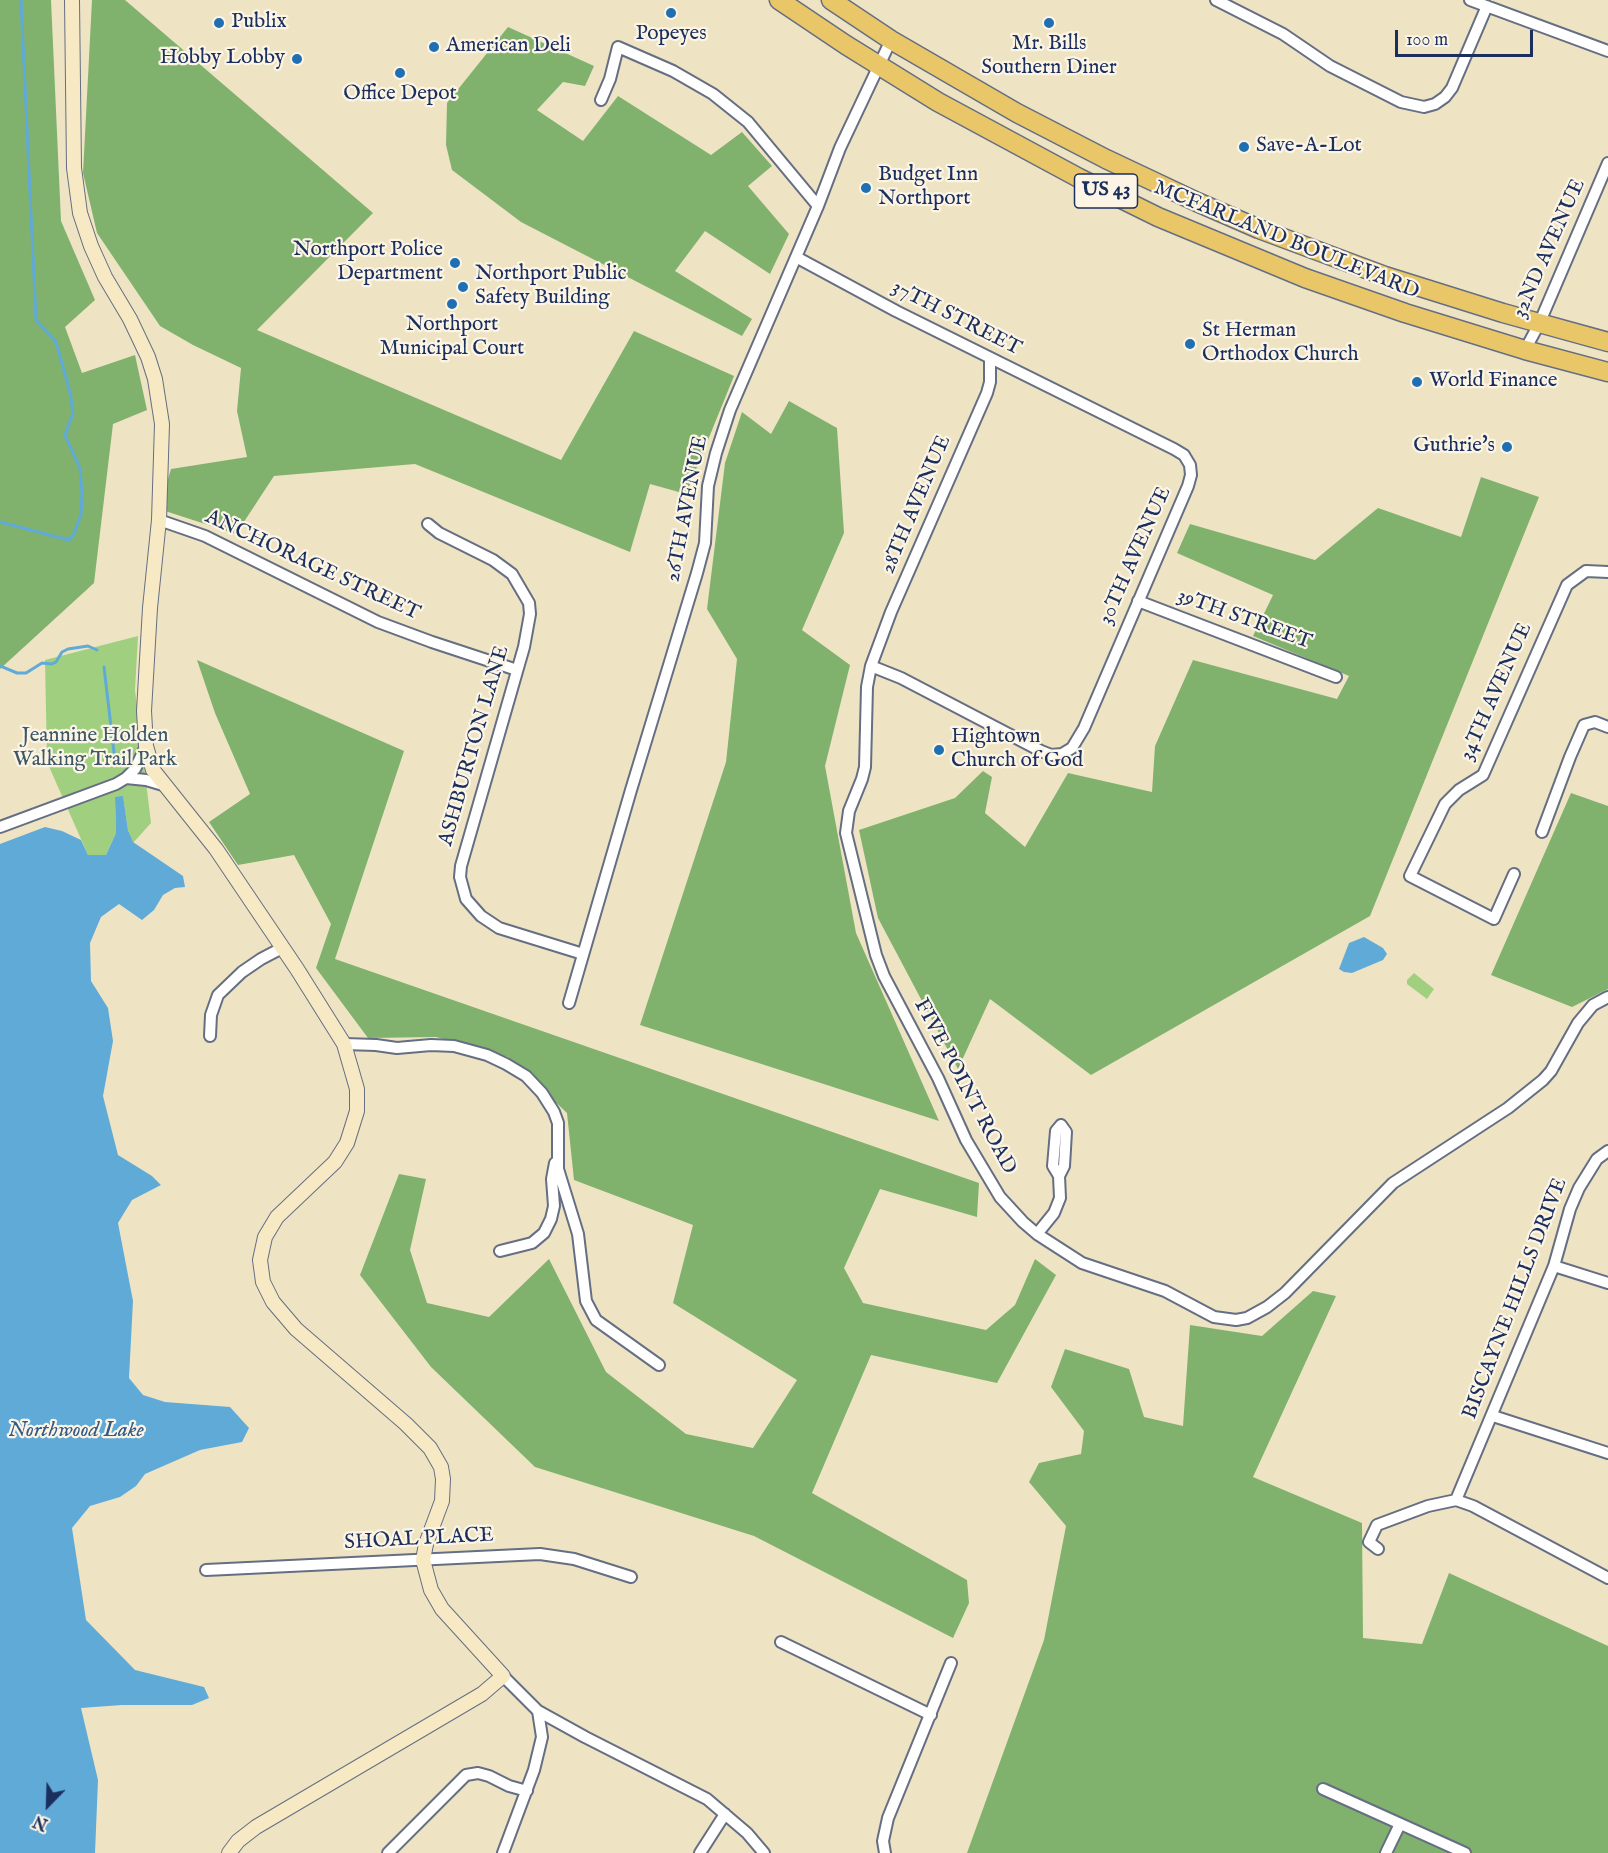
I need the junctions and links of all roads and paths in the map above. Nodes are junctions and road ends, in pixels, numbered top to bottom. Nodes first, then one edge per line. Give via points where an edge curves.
1 (72, 0) edge
2 (779, 0) edge
3 (831, 0) edge
4 (1216, 0) edge
5 (1470, 0) edge
6 (1487, 6) junction
7 (891, 40) junction
8 (1608, 51) edge
9 (879, 66) junction
10 (601, 100) dead end
11 (1607, 169) edge
12 (818, 206) junction
13 (796, 257) junction
14 (1539, 324) junction
15 (1608, 342) edge
16 (1525, 350) junction
17 (990, 358) junction
18 (1608, 372) edge
19 (1100, 412) joint
20 (159, 520) junction
21 (428, 524) dead end
22 (1608, 572) edge
23 (1138, 601) junction
24 (871, 666) junction
25 (517, 670) junction
26 (1336, 676) dead end
27 (1608, 727) edge
28 (146, 746) junction
29 (153, 770) junction
30 (126, 778) junction
31 (163, 785) junction
32 (0, 827) edge
33 (1542, 832) dead end
34 (1515, 874) dead end
35 (282, 948) junction
36 (584, 954) junction
37 (1608, 997) edge
38 (569, 1003) dead end
39 (210, 1036) dead end
40 (344, 1044) junction
41 (1061, 1122) dead end
42 (1608, 1151) edge
43 (558, 1157) junction
44 (1037, 1234) junction
45 (500, 1251) dead end
46 (1554, 1266) junction
47 (1608, 1283) edge
48 (659, 1365) dead end
49 (1493, 1416) junction
50 (1608, 1453) edge
51 (1456, 1500) junction
52 (1378, 1549) dead end
53 (423, 1560) junction
54 (206, 1570) dead end
55 (631, 1577) dead end
56 (1606, 1577) edge
57 (781, 1642) dead end
58 (951, 1663) dead end
59 (503, 1676) junction
60 (538, 1711) junction
61 (931, 1715) junction
62 (559, 1723) junction
63 (542, 1737) junction
64 (1323, 1789) dead end
65 (527, 1791) junction
66 (725, 1814) junction
67 (1400, 1824) junction
68 (229, 1853) edge
69 (388, 1853) edge
70 (503, 1853) edge
71 (700, 1853) edge
72 (764, 1853) edge
73 (885, 1853) edge
74 (1386, 1853) edge
75 (1465, 1853) edge

1 - 20 street via 78,202 90,246 139,336 155,379 163,435
2 - 9 highway, MCFARLAND BOULEVARD / US 43
3 - 7 highway, MCFARLAND BOULEVARD / US 43
4 - 6 street via 1282,34 1330,66 1401,102 1424,107 1445,98 1452,88
5 - 6 street
6 - 8 street
7 - 9 street, 26TH AVENUE
7 - 14 highway, MCFARLAND BOULEVARD / US 43 via 1017,113 1259,229 1379,274
9 - 12 street, 26TH AVENUE
9 - 16 highway, MCFARLAND BOULEVARD / US 43 via 1031,153 1158,217 1341,291
10 - 12 street via 618,47 673,71 704,88 748,122
11 - 14 street, 32ND AVENUE
12 - 13 street, 26TH AVENUE
13 - 17 street, 37TH STREET
13 - 36 street, 26TH AVENUE via 730,410 716,453 708,486 705,543
14 - 15 highway, MCFARLAND BOULEVARD / US 43
14 - 16 street, 32ND AVENUE
16 - 18 highway, MCFARLAND BOULEVARD / US 43
17 - 19 street, 37TH STREET
17 - 24 street, 28TH AVENUE via 987,393
19 - 23 street, 30TH AVENUE via 1174,449 1190,465 1188,486
20 - 25 street, ANCHORAGE STREET via 205,536 378,622
20 - 28 street via 144,711
21 - 25 street, ASHBURTON LANE via 503,566 519,583 530,614
22 - 34 street, 34TH AVENUE via 1586,571 1567,585 1482,775 1445,804 1410,876 1494,918
23 - 24 street, 30TH AVENUE via 1084,728 1072,748 1062,754 1041,751
23 - 26 street, 39TH STREET
24 - 44 street, FIVE POINT ROAD via 865,767 849,811 846,833 876,955 966,1140 1000,1197
25 - 36 street, ASHBURTON LANE via 459,877 466,899 490,923
27 - 33 street via 1595,722 1584,726
28 - 29 street
28 - 30 street
29 - 30 street
29 - 31 street
30 - 31 street
30 - 32 street
31 - 35 street via 216,849
35 - 39 street via 242,972 218,994
35 - 40 street
36 - 38 street, 26TH AVENUE
37 - 44 street, FIVE POINT ROAD via 1593,1005 1578,1023 1544,1080 1393,1184 1285,1293 1247,1317 1214,1317 1165,1291 1082,1263
40 - 43 street via 454,1046 506,1064 526,1076 554,1112 558,1123
40 - 53 street via 357,1089 351,1133 334,1162 270,1227 260,1260 263,1282 273,1302 296,1329 406,1425 430,1448 441,1467 442,1501
41 - 44 street via 1066,1132 1060,1150 1064,1166 1059,1176 1060,1198 1054,1213
42 - 46 street, BISCAYNE HILLS DRIVE via 1597,1159 1579,1188
43 - 45 street via 552,1179 554,1206 544,1233 532,1243
43 - 48 street via 560,1180 579,1236 586,1301 596,1320
46 - 47 street
46 - 49 street, BISCAYNE HILLS DRIVE
49 - 50 street
49 - 51 street, BISCAYNE HILLS DRIVE
51 - 52 street via 1377,1525 1369,1542
51 - 56 street
53 - 54 street, SHOAL PLACE
53 - 55 street, SHOAL PLACE via 540,1554 574,1558
53 - 59 street via 431,1590 442,1609
57 - 61 street
58 - 61 street
59 - 60 street
59 - 68 street via 482,1694 256,1827
60 - 62 street
60 - 63 street
61 - 73 street via 888,1818 883,1841
62 - 63 street
62 - 66 street via 697,1794
63 - 65 street
64 - 67 street
65 - 69 street via 478,1773 466,1775
65 - 70 street
66 - 71 street
66 - 72 street
67 - 74 street
67 - 75 street

